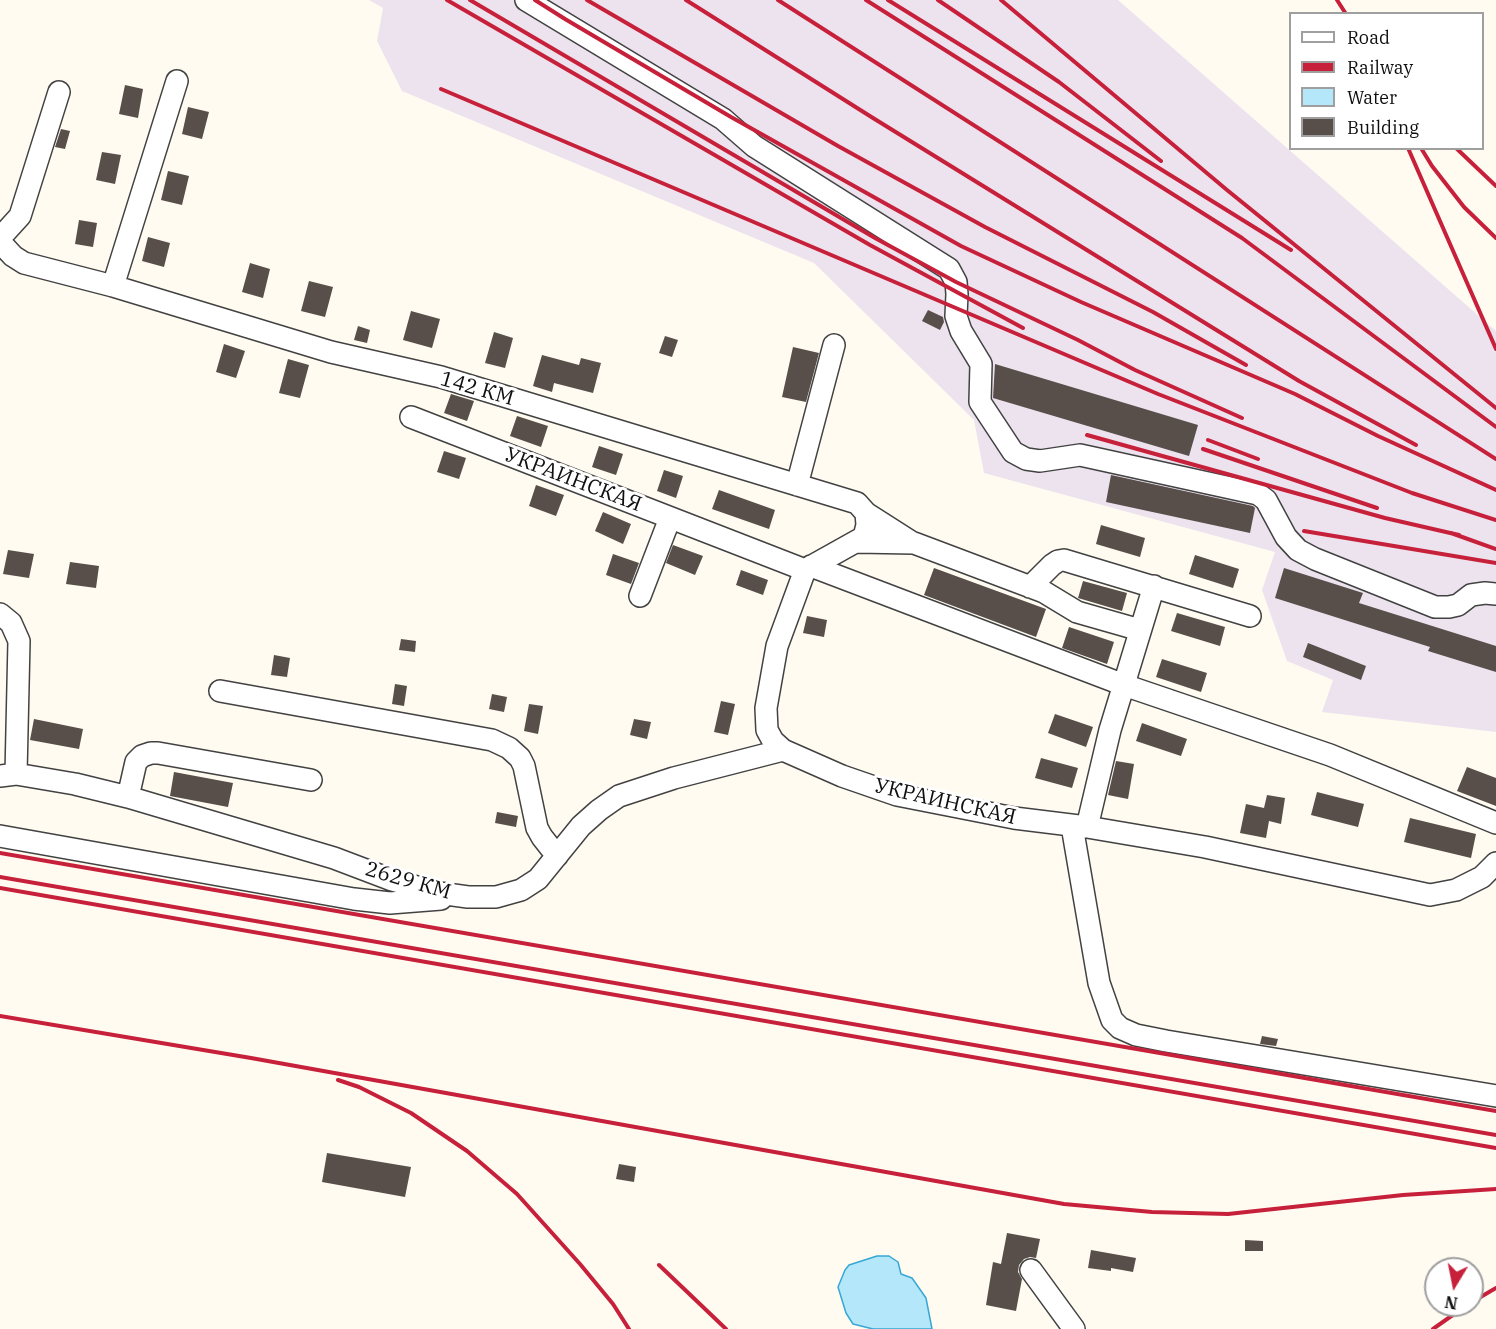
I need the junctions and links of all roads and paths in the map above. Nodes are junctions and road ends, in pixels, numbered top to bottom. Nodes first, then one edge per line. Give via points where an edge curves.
1 (526, 0) edge
2 (177, 81) dead end
3 (59, 92) dead end
4 (0, 238) edge
5 (0, 242) edge
6 (113, 286) junction
7 (834, 345) dead end
8 (411, 417) dead end
9 (797, 485) junction
10 (866, 513) junction
11 (670, 518) junction
12 (856, 542) junction
13 (914, 543) junction
14 (808, 568) junction
15 (1154, 586) junction
16 (1037, 590) junction
17 (1496, 594) edge
18 (640, 596) dead end
19 (0, 614) edge
20 (1250, 616) dead end
21 (1140, 630) junction
22 (1124, 685) junction
23 (220, 692) dead end
24 (783, 750) junction
25 (8, 775) edge
26 (311, 780) dead end
27 (128, 797) junction
28 (1496, 823) edge
29 (1080, 826) junction
30 (0, 836) edge
31 (557, 856) junction
32 (1496, 863) edge
33 (468, 897) junction
34 (1496, 1096) edge
35 (1031, 1270) dead end
36 (1074, 1329) edge

1 - 17 street via 723,119 754,146 949,269 956,282 956,315 981,364 980,402 1013,452 1040,461 1080,455 1258,494 1266,500 1286,537 1298,550 1435,607 1458,605 1471,595
2 - 6 street
3 - 4 street via 20,216
5 - 6 street, 142 КМ via 24,263
6 - 9 street, 142 КМ via 331,352 441,377
7 - 9 street
8 - 11 street, УКРАИНСКАЯ
9 - 10 street, 142 КМ via 857,503
10 - 12 street via 864,537
10 - 13 street, 142 КМ
11 - 14 street, УКРАИНСКАЯ
11 - 18 street
12 - 13 street
12 - 14 street
13 - 16 street
14 - 22 street, УКРАИНСКАЯ
14 - 24 street via 777,646 766,708 767,730
15 - 16 street via 1064,560 1052,565
15 - 20 street
15 - 21 street
16 - 21 street via 1077,612
19 - 25 street via 11,623 19,641
21 - 22 street
22 - 28 street, УКРАИНСКАЯ via 1330,755
22 - 29 street
23 - 31 street via 492,740 509,748 524,766 537,828
24 - 29 street, УКРАИНСКАЯ via 897,795 1014,818
24 - 31 street, 2629 КМ via 619,796 581,826
25 - 27 street, 2629 КМ via 75,784
26 - 27 street via 151,753 136,762
27 - 33 street, 2629 КМ via 334,858 392,880
29 - 32 street, УКРАИНСКАЯ via 1205,847 1430,895 1456,890 1482,878
29 - 34 street via 1099,982 1113,1020 1120,1028 1166,1041
30 - 33 street via 363,900 390,903
31 - 33 street, 2629 КМ via 538,879 521,890 496,897
35 - 36 street

